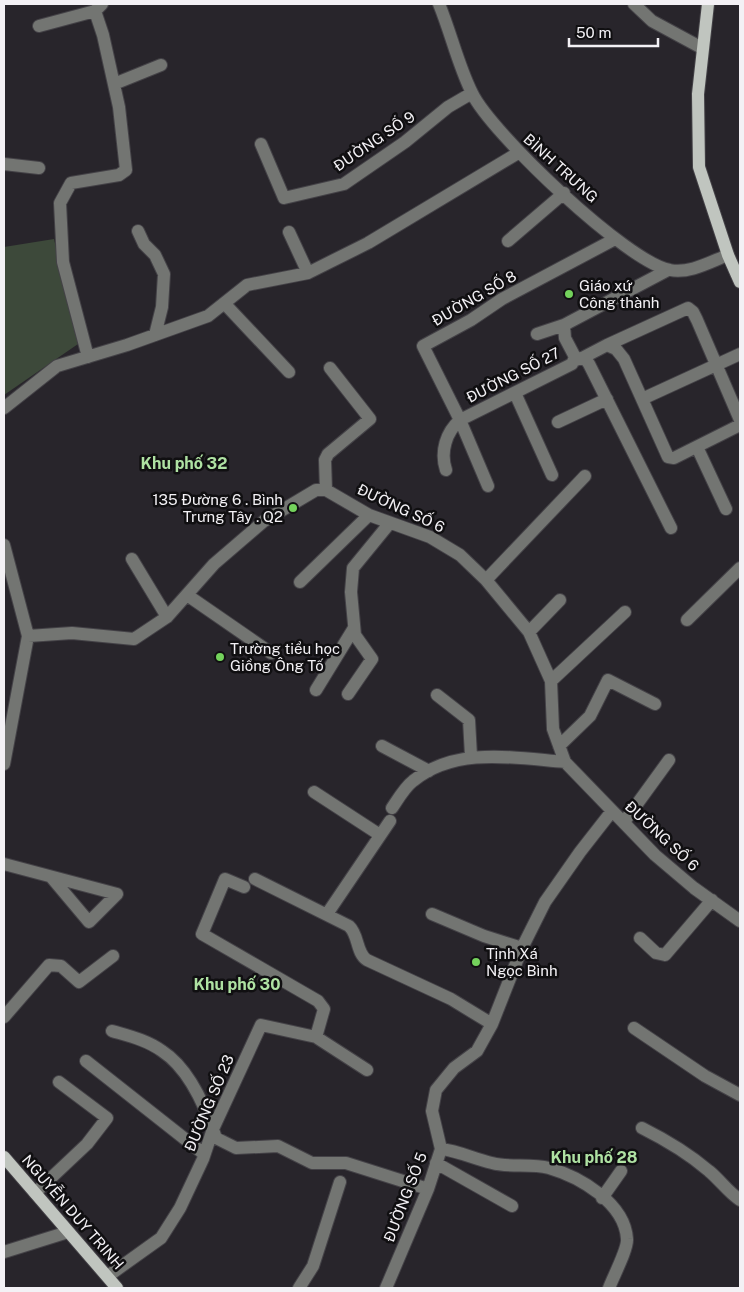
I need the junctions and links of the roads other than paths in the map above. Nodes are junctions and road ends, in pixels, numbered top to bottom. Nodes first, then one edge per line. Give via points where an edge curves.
1 (439, 4) edge
2 (634, 4) edge
3 (708, 4) edge
4 (98, 8) edge
5 (39, 26) dead end
6 (702, 48) junction
7 (161, 65) dead end
8 (114, 84) junction
9 (472, 93) junction
10 (261, 144) dead end
11 (518, 153) junction
12 (4, 164) edge
13 (39, 168) dead end
14 (564, 193) junction
15 (138, 231) dead end
16 (289, 232) dead end
17 (615, 239) junction
18 (508, 242) dead end
19 (728, 255) junction
20 (668, 270) junction
21 (308, 273) junction
22 (740, 282) edge
23 (224, 303) junction
24 (564, 325) junction
25 (538, 334) dead end
26 (155, 335) junction
27 (607, 345) junction
28 (740, 354) edge
29 (88, 357) junction
30 (579, 359) junction
31 (716, 365) junction
32 (330, 368) dead end
33 (289, 372) dead end
34 (515, 393) junction
35 (642, 398) junction
36 (607, 399) junction
37 (4, 408) edge
38 (460, 420) junction
39 (740, 420) edge
40 (558, 422) dead end
41 (740, 425) edge
42 (697, 447) junction
43 (446, 470) dead end
44 (552, 475) dead end
45 (585, 476) dead end
46 (488, 486) dead end
47 (326, 490) junction
48 (726, 510) dead end
49 (369, 515) junction
50 (389, 524) junction
51 (671, 528) dead end
52 (4, 548) edge
53 (132, 560) dead end
54 (740, 568) edge
55 (486, 580) junction
56 (300, 582) dead end
57 (187, 595) junction
58 (560, 600) dead end
59 (626, 612) dead end
60 (167, 617) junction
61 (687, 620) dead end
62 (354, 628) junction
63 (529, 632) junction
64 (28, 636) junction
65 (271, 653) dead end
66 (551, 681) junction
67 (316, 690) dead end
68 (348, 694) dead end
69 (437, 695) dead end
70 (655, 704) dead end
71 (382, 746) dead end
72 (559, 746) junction
73 (5, 749) edge
74 (471, 756) junction
75 (669, 760) dead end
76 (565, 762) junction
77 (4, 764) edge
78 (429, 771) junction
79 (314, 792) dead end
80 (612, 811) junction
81 (624, 822) junction
82 (380, 836) junction
83 (4, 864) edge
84 (52, 878) junction
85 (712, 900) junction
86 (327, 914) junction
87 (432, 914) dead end
88 (740, 921) edge
89 (640, 938) dead end
90 (522, 948) junction
91 (113, 956) dead end
92 (4, 1017) edge
93 (492, 1024) junction
94 (634, 1028) dead end
95 (112, 1031) dead end
96 (316, 1037) junction
97 (86, 1061) dead end
98 (367, 1070) dead end
99 (59, 1082) dead end
100 (740, 1095) edge
101 (642, 1128) dead end
102 (212, 1129) junction
103 (441, 1149) junction
104 (204, 1154) junction
105 (4, 1157) edge
106 (436, 1163) junction
107 (621, 1171) dead end
108 (340, 1182) dead end
109 (428, 1189) junction
110 (35, 1193) junction
111 (602, 1198) junction
112 (740, 1200) edge
113 (512, 1206) dead end
114 (68, 1232) junction
115 (4, 1252) edge
116 (108, 1276) junction
117 (117, 1288) edge
118 (299, 1288) edge
119 (386, 1288) edge
120 (609, 1288) edge

1 - 9 street, BÌNH TRƯNG
2 - 6 street via 652,21
3 - 6 main road
4 - 5 street
4 - 8 street
6 - 19 main road via 698,94 700,167
7 - 8 street
8 - 29 street via 126,170 119,175 71,183 60,203 63,262
9 - 10 street, ĐƯỜNG SỐ 9 via 344,184 284,198
9 - 11 street, BÌNH TRƯNG
11 - 14 street, BÌNH TRƯNG
11 - 21 street via 368,244
12 - 13 street
14 - 17 street, BÌNH TRƯNG
14 - 18 street
15 - 26 street via 164,274 162,306
16 - 21 street
17 - 20 street, BÌNH TRƯNG via 636,256
17 - 38 street, ĐƯỜNG SỐ 8 via 422,346
19 - 20 street, BÌNH TRƯNG via 679,272
19 - 22 main road
20 - 24 street, ĐƯỜNG SỐ 27
21 - 23 street via 247,285
23 - 26 street via 208,316
23 - 33 street
24 - 25 street
24 - 30 street, ĐƯỜNG SỐ 27 via 565,338
26 - 29 street
27 - 30 street
27 - 31 street via 688,308 693,312
27 - 35 street via 616,349 624,359
28 - 31 street
29 - 37 street via 58,366
30 - 34 street, ĐƯỜNG SỐ 27
30 - 36 street
31 - 35 street
31 - 39 street
32 - 47 street via 370,419 328,454 325,460
34 - 38 street, ĐƯỜNG SỐ 27
34 - 44 street
35 - 42 street via 668,457 674,458
36 - 40 street
36 - 51 street
38 - 43 street via 445,444
38 - 46 street
41 - 42 street
42 - 48 street
45 - 55 street
47 - 49 street, ĐƯỜNG SỐ 6
47 - 57 street via 316,490 264,521 214,564
49 - 50 street, ĐƯỜNG SỐ 6
49 - 56 street
50 - 55 street, ĐƯỜNG SỐ 6 via 430,537 460,555
50 - 62 street via 353,568
52 - 64 street
53 - 60 street
54 - 61 street
55 - 63 street, ĐƯỜNG SỐ 6
57 - 60 street
57 - 65 street
58 - 63 street
59 - 66 street
60 - 64 street via 134,639 72,633
62 - 67 street
62 - 68 street via 354,635 372,659
63 - 66 street, ĐƯỜNG SỐ 6
64 - 73 street
66 - 72 street, ĐƯỜNG SỐ 6 via 553,729
69 - 74 street via 469,720
70 - 72 street via 608,680 590,716
71 - 78 street
72 - 76 street, ĐƯỜNG SỐ 6
73 - 77 street
74 - 76 street
74 - 78 street
75 - 81 street
76 - 80 street, ĐƯỜNG SỐ 6
78 - 82 street via 413,781
79 - 82 street
80 - 81 street, ĐƯỜNG SỐ 6
80 - 90 street, ĐƯỜNG SỐ 5 via 545,902
81 - 85 street, ĐƯỜNG SỐ 6 via 655,854
82 - 86 street
83 - 84 street
84 - 84 street via 89,922 117,894 71,883
85 - 88 street, ĐƯỜNG SỐ 6
85 - 89 street via 666,955 656,953
86 - 93 street via 354,930 361,954 367,960 451,999
86 - 96 street via 249,883 225,879 202,934 318,1001 324,1009
87 - 90 street
90 - 93 street, ĐƯỜNG SỐ 5
91 - 92 street via 79,982 62,966 49,965
93 - 103 street, ĐƯỜNG SỐ 5 via 477,1051 454,1068 436,1090 432,1110
94 - 100 street via 705,1076
95 - 102 street via 139,1038 163,1051 183,1071 200,1099
96 - 98 street, ĐƯỜNG SỐ 23
96 - 102 street, ĐƯỜNG SỐ 23 via 261,1025
97 - 104 street
99 - 110 street via 107,1118 87,1144
101 - 112 street via 676,1146
102 - 104 street, ĐƯỜNG SỐ 23
102 - 109 street via 216,1138 236,1148 278,1146 312,1163 346,1163
103 - 106 street, ĐƯỜNG SỐ 5
103 - 111 street via 458,1151 493,1164 549,1168 583,1183
104 - 116 street, ĐƯỜNG SỐ 23 via 180,1208 161,1238
105 - 110 main road, NGUYỄN DUY TRINH
106 - 109 street, ĐƯỜNG SỐ 5
106 - 113 street
107 - 111 street
108 - 118 street via 313,1266
109 - 119 street, ĐƯỜNG SỐ 5
110 - 114 main road, NGUYỄN DUY TRINH
111 - 120 street via 615,1208 628,1240
114 - 115 street
114 - 116 main road, NGUYỄN DUY TRINH
116 - 117 main road, NGUYỄN DUY TRINH

